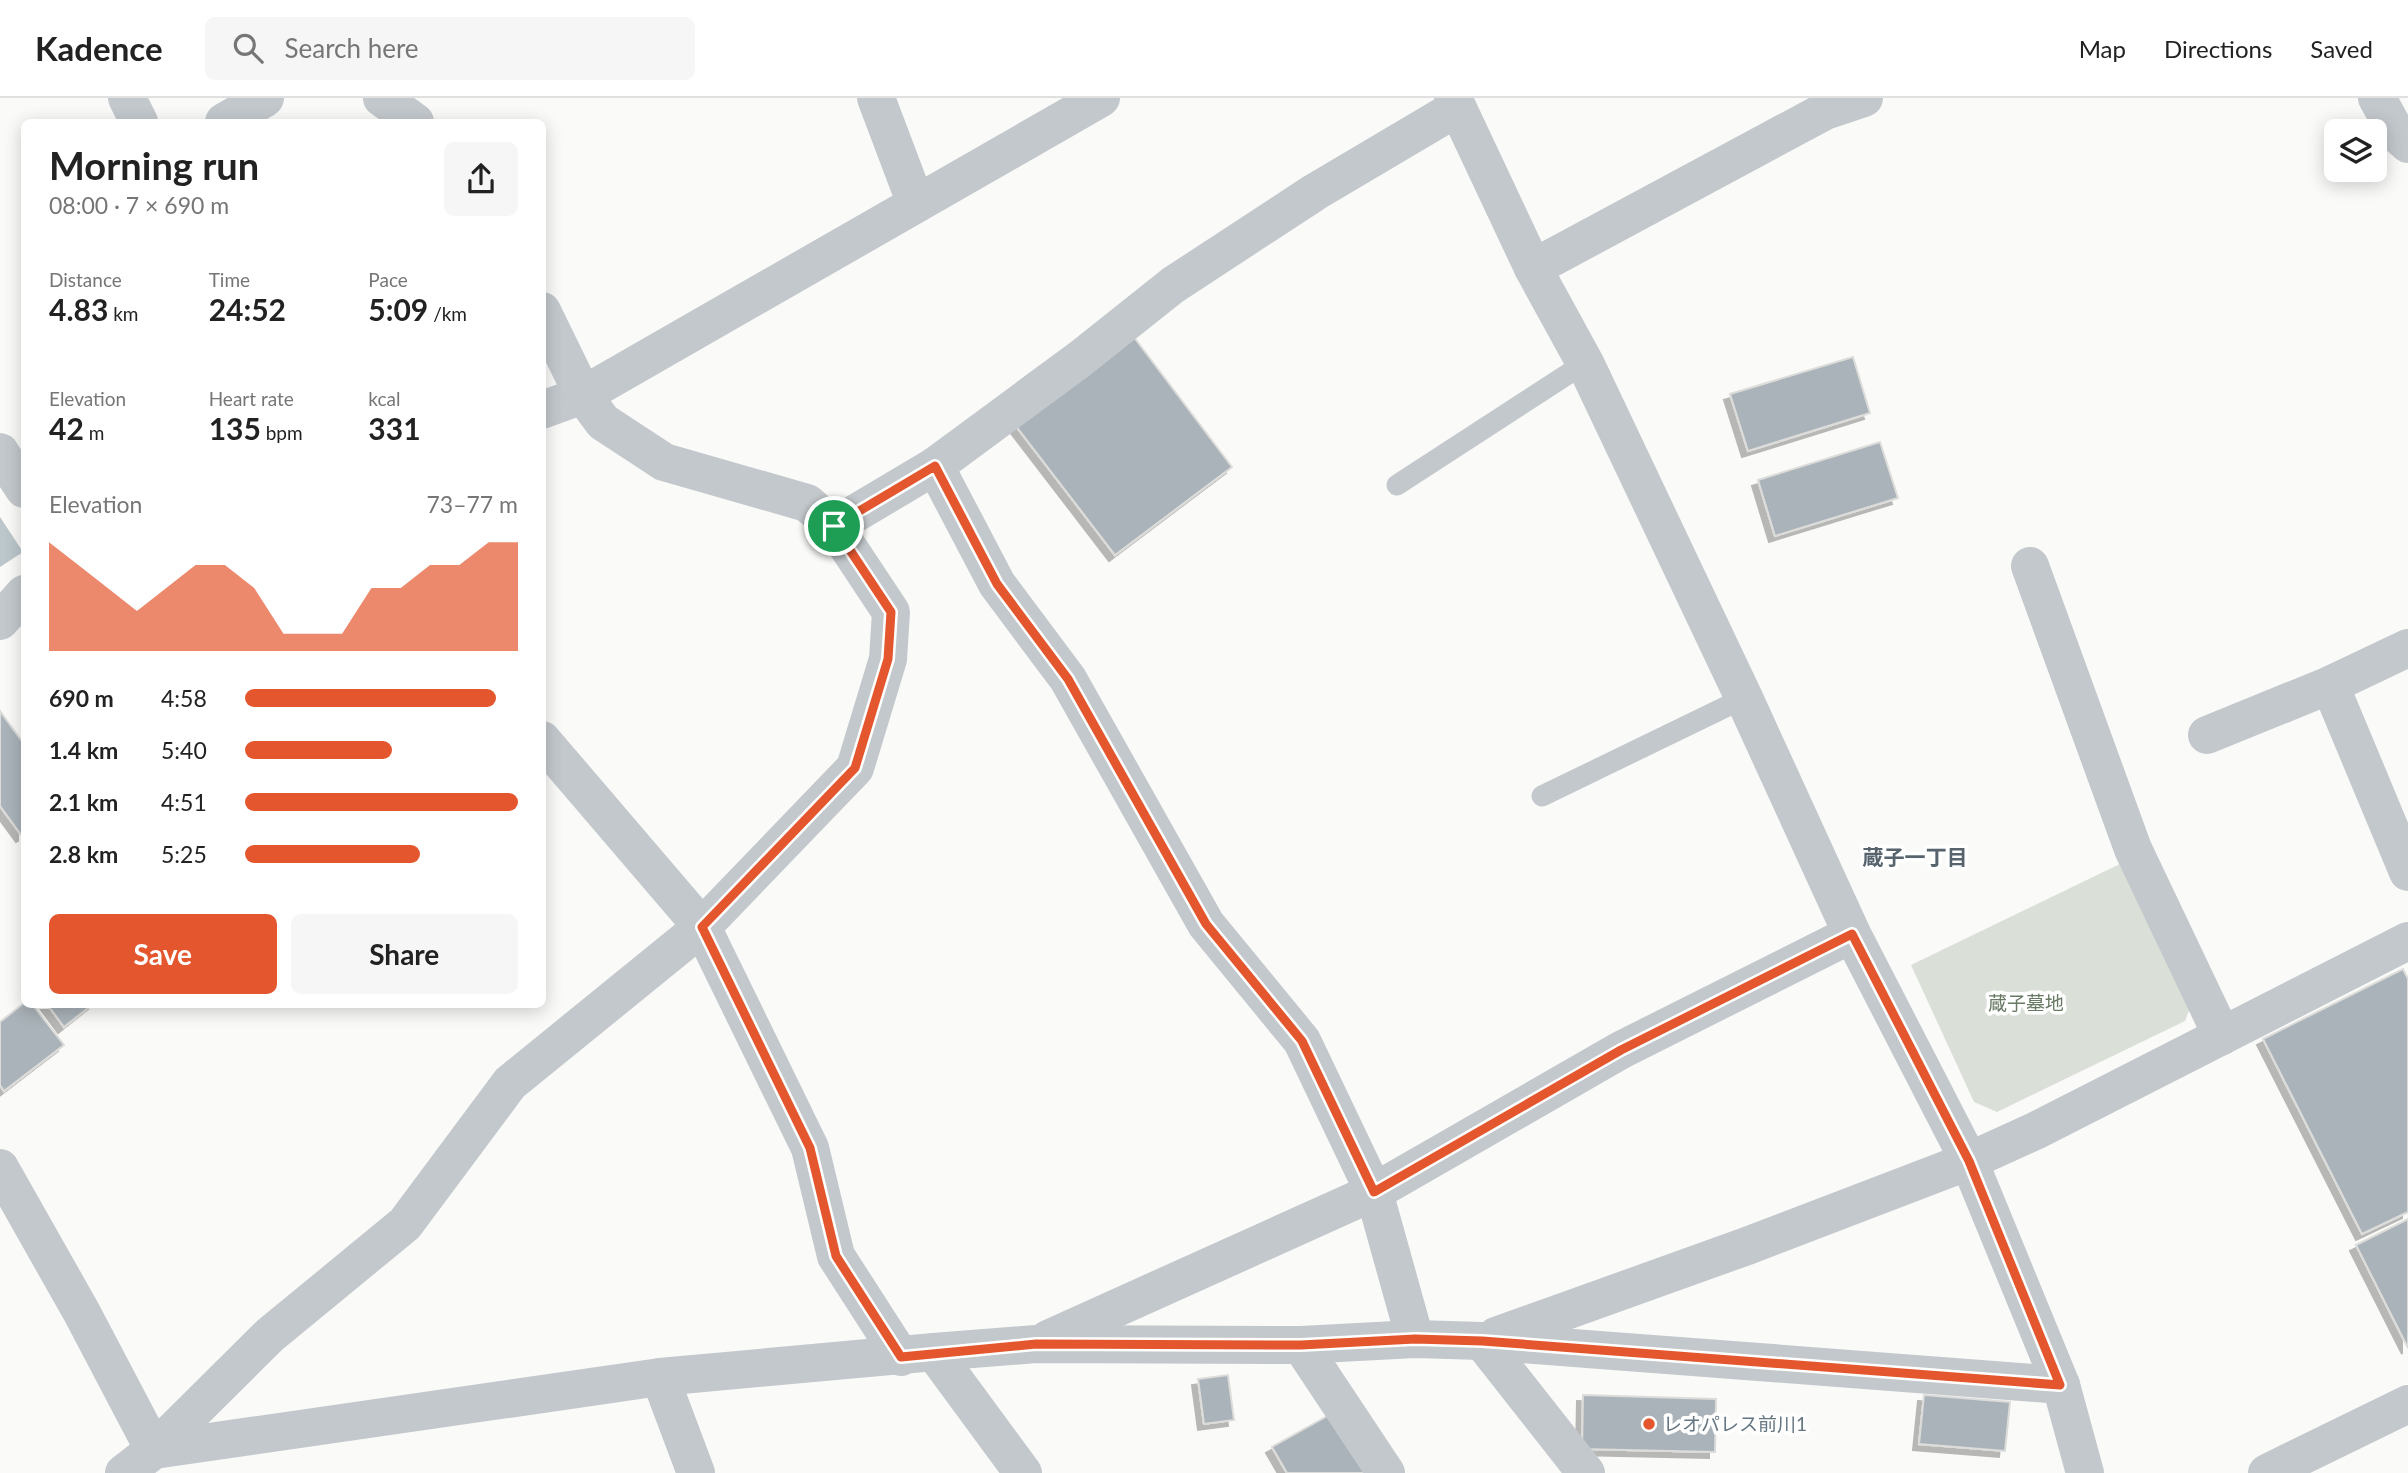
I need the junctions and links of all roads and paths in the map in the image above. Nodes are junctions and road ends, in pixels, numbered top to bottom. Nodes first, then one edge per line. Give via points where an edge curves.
1 (127, 98) edge
2 (265, 98) edge
3 (382, 98) edge
4 (876, 98) edge
5 (1101, 98) edge
6 (1864, 98) edge
7 (2377, 98) edge
8 (1455, 103) edge
9 (138, 119) edge
10 (229, 119) edge
11 (411, 119) edge
12 (2408, 144) edge
13 (916, 204) junction
14 (1533, 268) junction
15 (546, 319) edge
16 (1585, 363) junction
17 (583, 395) junction
18 (546, 409) edge
19 (0, 452) edge
20 (935, 466) junction
21 (21, 484) edge
22 (1397, 485) dead end
23 (834, 526) junction
24 (2030, 566) dead end
25 (21, 597) edge
26 (0, 621) edge
27 (2408, 648) edge
28 (2330, 685) junction
29 (1744, 698) junction
30 (2207, 736) dead end
31 (546, 745) edge
32 (1542, 796) dead end
33 (2408, 872) edge
34 (702, 927) junction
35 (1852, 934) junction
36 (2408, 941) edge
37 (2222, 1036) junction
38 (1969, 1161) junction
39 (0, 1168) edge
40 (1374, 1192) junction
41 (1415, 1339) junction
42 (1482, 1341) junction
43 (1036, 1344) junction
44 (1301, 1345) junction
45 (917, 1354) junction
46 (660, 1377) junction
47 (2060, 1385) junction
48 (2408, 1404) edge
49 (154, 1450) junction
50 (124, 1473) edge
51 (696, 1473) edge
52 (1023, 1473) edge
53 (1385, 1473) edge
54 (1586, 1473) edge
55 (2085, 1473) edge
56 (2267, 1473) edge

1 - 9 street
2 - 10 street
3 - 11 street
4 - 13 street
5 - 13 street
6 - 14 street via 1825,111
7 - 12 street via 2397,134
8 - 14 street
8 - 20 street via 1173,285
13 - 17 street
14 - 16 street
15 - 17 street
16 - 22 lane
16 - 29 street
17 - 18 street
17 - 23 street via 603,422 664,462 807,503
19 - 21 street
20 - 23 street
20 - 40 street via 997,584 1068,679 1206,924 1302,1041
23 - 34 street via 891,612 888,659 855,768
24 - 37 street via 2133,849
25 - 26 street
27 - 28 street
28 - 30 street
28 - 33 street
29 - 32 lane
29 - 35 street
31 - 34 street
34 - 45 street via 810,1148 836,1256
34 - 49 street via 510,1083 405,1224 270,1335
35 - 38 street
35 - 40 street via 1621,1050
36 - 37 street
37 - 38 street
38 - 42 street
38 - 47 street
39 - 49 street
40 - 41 street
40 - 43 street
41 - 42 street
41 - 44 street
42 - 47 street
42 - 54 street
43 - 44 street
43 - 45 street
44 - 53 street
45 - 46 street
45 - 52 street
46 - 49 street
46 - 51 street
47 - 55 street
48 - 56 street
49 - 50 street

